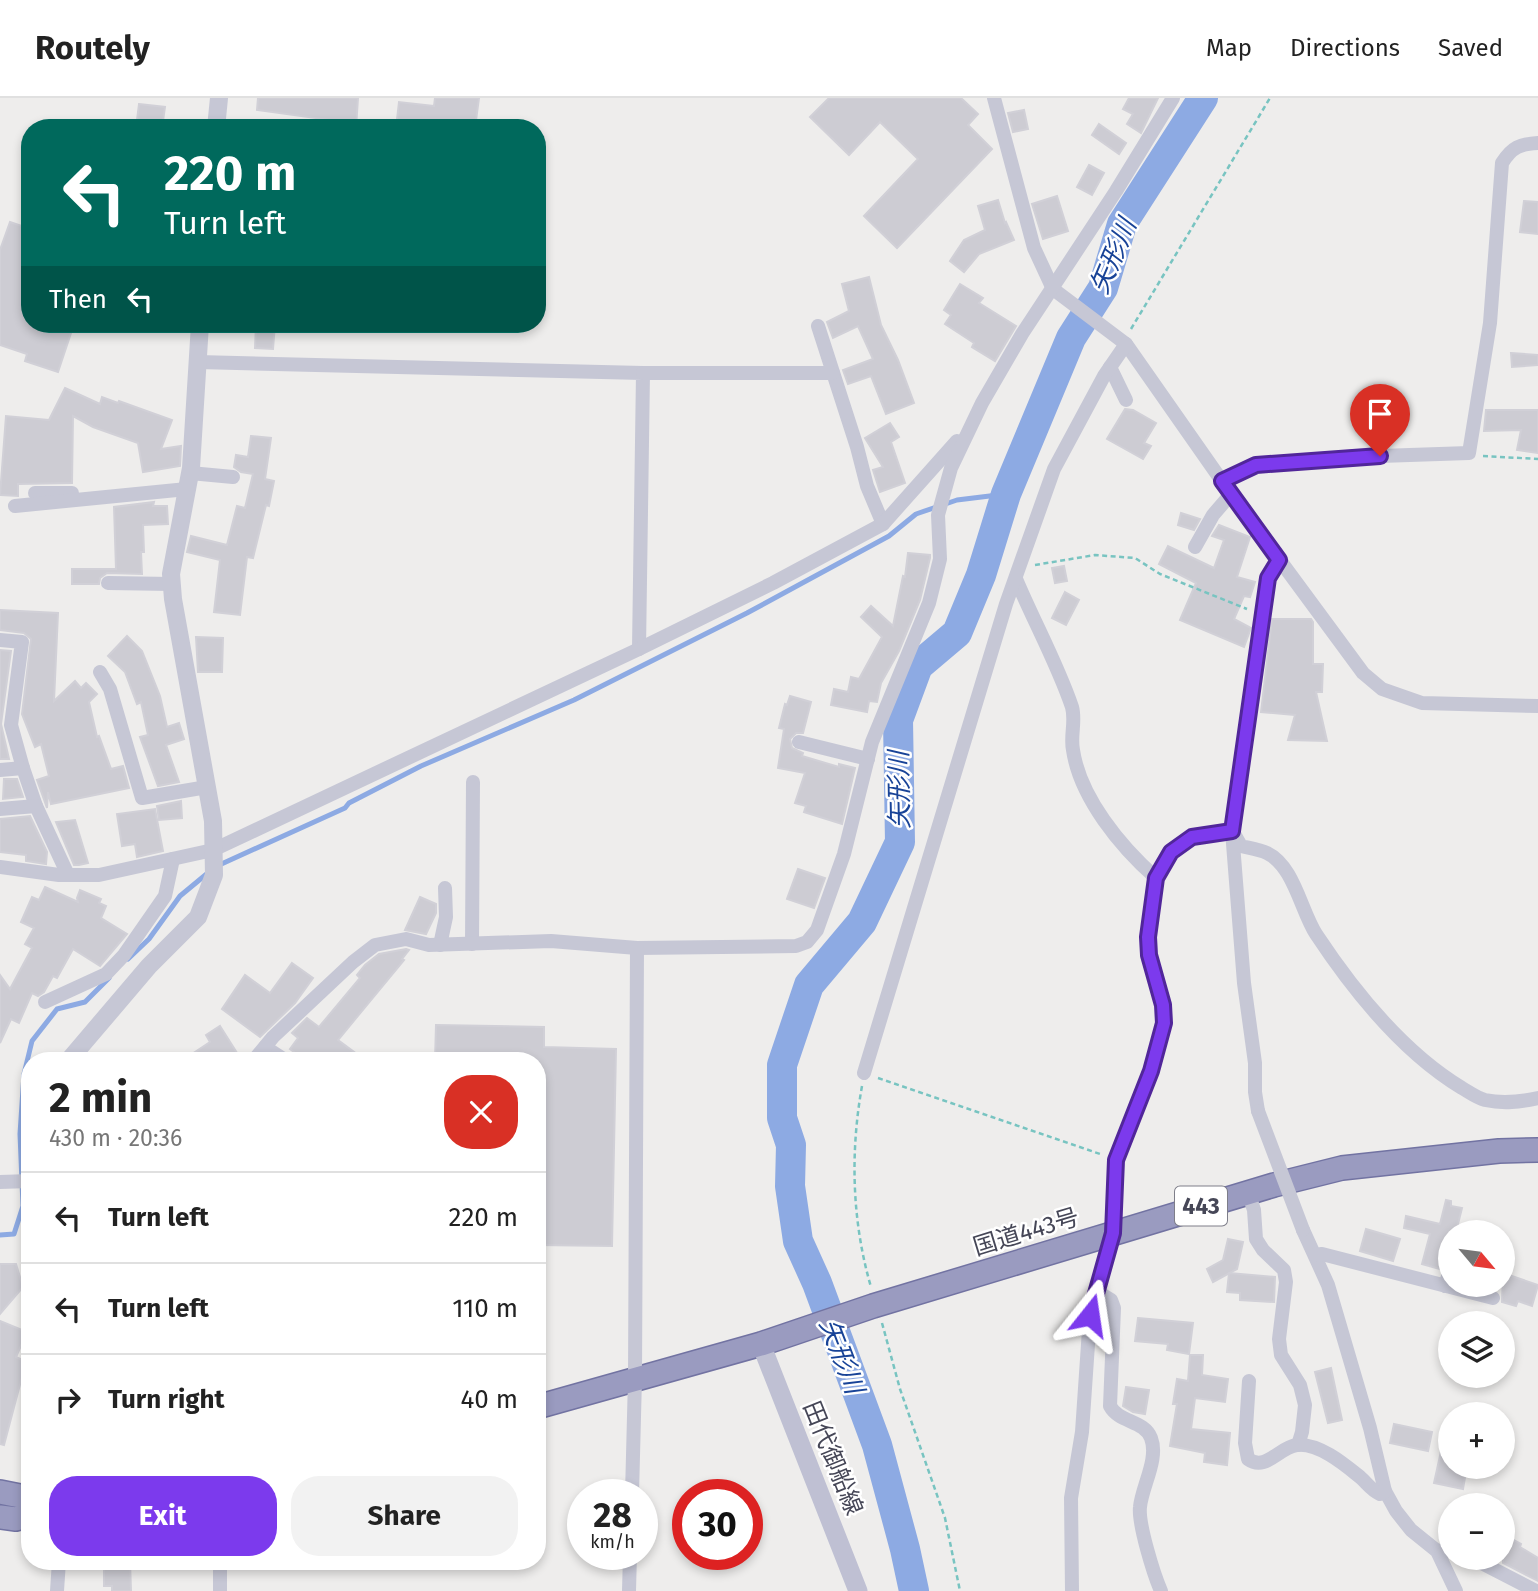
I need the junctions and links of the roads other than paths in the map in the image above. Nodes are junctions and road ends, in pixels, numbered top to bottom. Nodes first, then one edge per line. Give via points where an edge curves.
1 (219, 98) edge
2 (994, 98) edge
3 (1173, 98) edge
4 (217, 119) edge
5 (1538, 143) edge
6 (1056, 293) junction
7 (818, 326) dead end
8 (200, 333) edge
9 (1121, 340) junction
10 (198, 362) junction
11 (1110, 367) junction
12 (643, 373) junction
13 (833, 373) junction
14 (1126, 400) dead end
15 (972, 424) junction
16 (233, 477) dead end
17 (189, 481) junction
18 (1222, 481) junction
19 (34, 493) dead end
20 (1231, 494) junction
21 (15, 506) dead end
22 (883, 524) junction
23 (1195, 547) dead end
24 (1279, 560) junction
25 (1017, 575) junction
26 (108, 583) dead end
27 (172, 583) junction
28 (0, 640) edge
29 (639, 649) junction
30 (100, 672) dead end
31 (1538, 706) edge
32 (7, 708) edge
33 (799, 742) dead end
34 (868, 759) junction
35 (23, 768) junction
36 (0, 770) edge
37 (473, 782) dead end
38 (207, 787) junction
39 (36, 806) junction
40 (0, 809) edge
41 (1232, 831) junction
42 (214, 850) junction
43 (173, 859) junction
44 (0, 867) edge
45 (68, 875) junction
46 (1156, 878) junction
47 (445, 888) dead end
48 (472, 944) junction
49 (440, 945) junction
50 (637, 948) junction
51 (45, 1002) dead end
52 (265, 1047) junction
53 (76, 1052) edge
54 (261, 1052) edge
55 (273, 1052) edge
56 (864, 1073) road end
57 (1538, 1098) edge
58 (1538, 1150) edge
59 (21, 1181) edge
60 (0, 1182) edge
61 (1248, 1192) junction
62 (1113, 1233) junction
63 (1315, 1255) junction
64 (1438, 1284) edge
65 (1096, 1291) junction
66 (1489, 1297) edge
67 (1493, 1298) dead end
68 (761, 1344) junction
69 (635, 1378) junction
70 (1249, 1381) dead end
71 (546, 1404) edge
72 (1298, 1445) junction
73 (632, 1479) edge
74 (1385, 1491) junction
75 (0, 1492) edge
76 (21, 1496) edge
77 (0, 1517) edge
78 (21, 1517) edge
79 (1438, 1547) edge
80 (58, 1570) edge
81 (220, 1570) edge
82 (630, 1570) edge
83 (1450, 1570) edge
84 (1495, 1570) edge
85 (57, 1591) edge
86 (219, 1591) edge
87 (629, 1591) edge
88 (858, 1591) edge
89 (1072, 1591) edge
90 (1161, 1591) edge
91 (1456, 1591) edge
92 (1536, 1591) edge

1 - 4 street
2 - 6 street via 1034,248
3 - 6 street
5 - 18 street via 1521,144 1502,163 1490,323 1469,453 1256,465
6 - 9 street
6 - 15 street via 1022,334
7 - 13 street
8 - 10 street
9 - 11 street
9 - 18 street
10 - 12 street
10 - 17 street
11 - 14 street
11 - 25 street via 1054,469
12 - 13 street
12 - 29 street
13 - 22 street
15 - 22 street
15 - 34 street via 951,468 937,514 940,559 929,603
16 - 17 street
17 - 19 street
17 - 21 street
17 - 27 street
18 - 20 street
20 - 23 street
20 - 24 street
22 - 29 street
24 - 31 street via 1363,673 1382,689 1422,703
24 - 41 street via 1268,578
25 - 46 street via 1073,711 1072,749 1083,787 1128,854
25 - 56 street
26 - 27 street
27 - 38 street
28 - 32 street via 22,642
29 - 42 street
30 - 38 street via 110,689 142,798
32 - 35 street
33 - 34 street
34 - 50 street via 844,854 817,930 807,942 796,946
35 - 36 street
35 - 39 street
37 - 48 street
38 - 42 street
39 - 40 street
39 - 45 street
41 - 46 street via 1192,837 1171,852
41 - 57 street via 1241,846 1276,860 1295,887 1314,932 1366,1002 1419,1057 1482,1100 1507,1104
41 - 63 street, bridge via 1258,1111
42 - 43 street
42 - 53 street via 214,875 198,917
43 - 45 street via 99,875
43 - 51 street via 165,896 124,955 106,974
44 - 45 street
46 - 62 street via 1148,937 1164,1023 1151,1071 1116,1160
47 - 49 street
48 - 49 street
48 - 50 street via 551,941
49 - 52 street via 405,939 375,945
50 - 69 street
52 - 54 street
52 - 55 street
58 - 61 highway, 国道443号 / 443 via 1342,1168
59 - 60 street
61 - 62 highway, 国道443号 / 443
61 - 72 street via 1256,1238 1284,1270 1279,1339 1281,1355 1300,1385 1305,1405
62 - 65 street
62 - 68 highway, 国道443号 / 443
63 - 64 street
63 - 74 street via 1330,1292
65 - 89 street via 1071,1498
65 - 90 street via 1111,1300 1114,1308 1110,1406 1114,1413 1146,1428 1153,1443 1139,1510
66 - 67 street
68 - 69 highway, 国道443号 / 443
68 - 88 main road, 田代御船線
69 - 71 highway, 国道443号 / 443
69 - 73 street
70 - 72 street via 1244,1443 1248,1459 1261,1464
72 - 74 street via 1334,1457 1373,1491
74 - 79 street via 1411,1530
75 - 76 highway
77 - 78 highway
80 - 85 street
81 - 86 street
82 - 87 street
83 - 91 street
84 - 92 street

